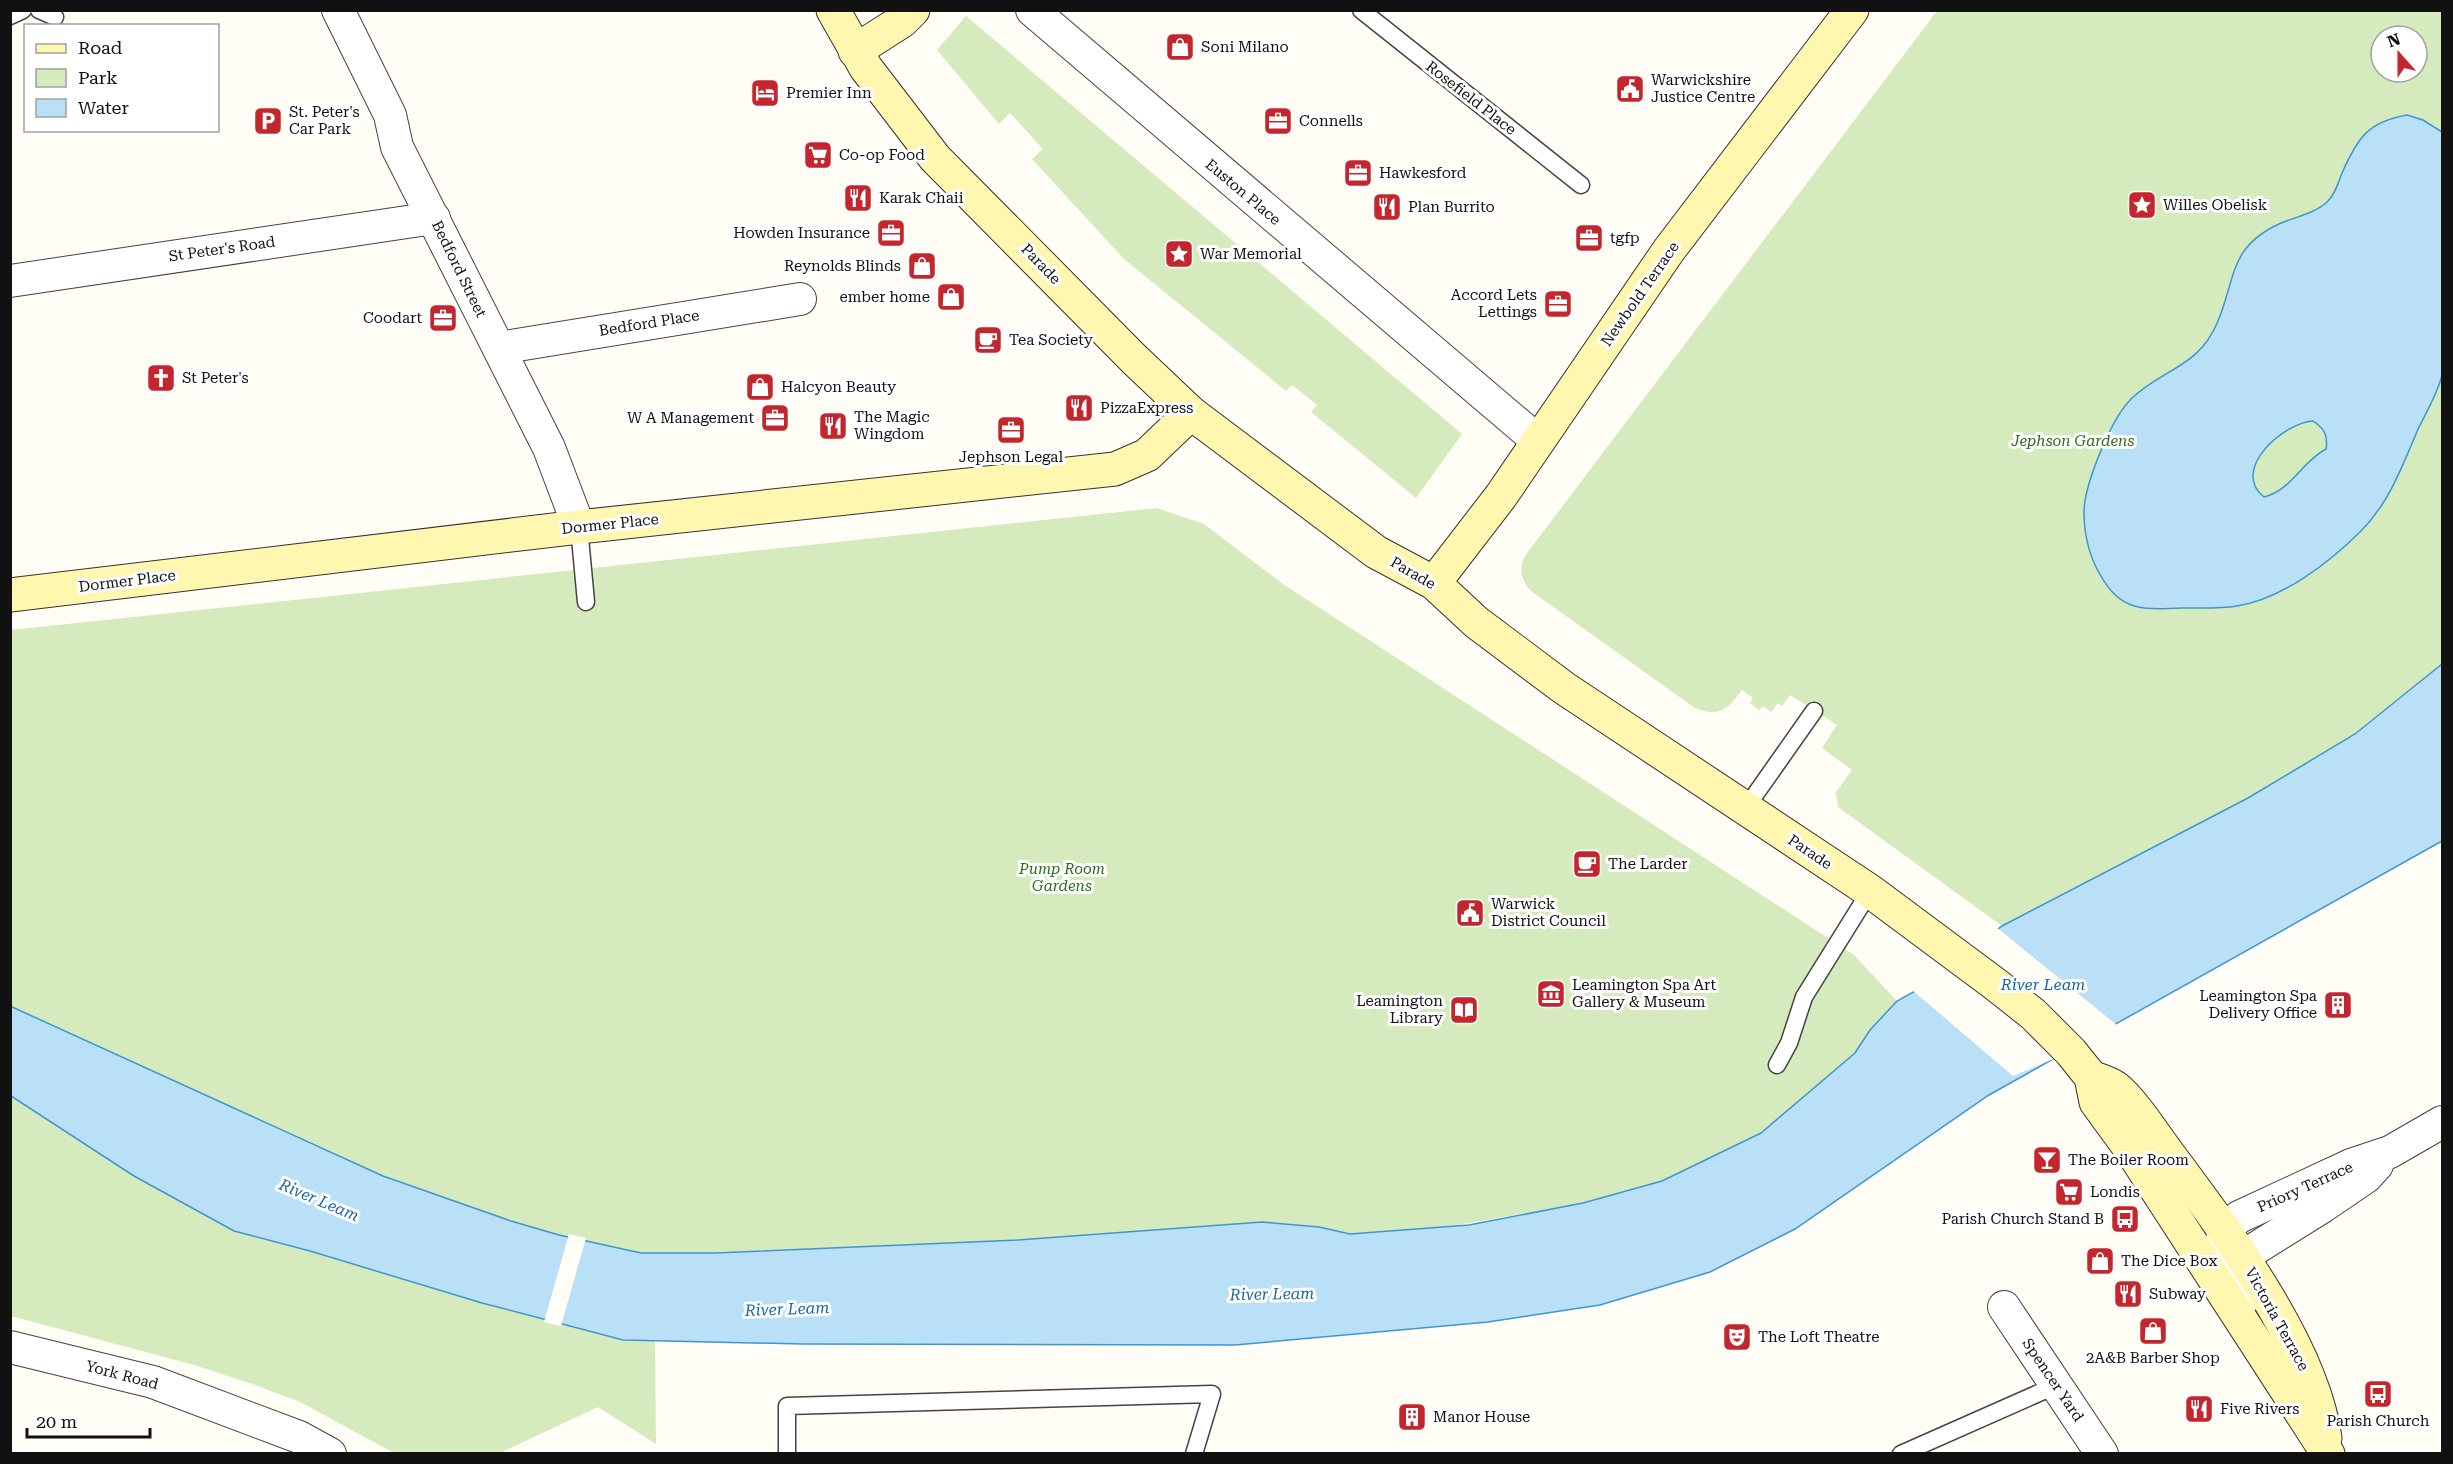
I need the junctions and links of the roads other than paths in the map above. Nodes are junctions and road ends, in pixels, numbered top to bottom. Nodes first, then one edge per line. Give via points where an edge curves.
1 (23, 10) edge
2 (338, 10) edge
3 (833, 10) edge
4 (913, 10) edge
5 (1032, 10) edge
6 (1361, 10) edge
7 (1852, 10) edge
8 (10, 16) edge
9 (855, 51) junction
10 (1581, 185) dead end
11 (434, 218) junction
12 (10, 281) edge
13 (800, 299) dead end
14 (499, 348) junction
15 (1191, 413) junction
16 (1538, 441) junction
17 (579, 528) junction
18 (1434, 583) junction
19 (10, 595) edge
20 (586, 602) dead end
21 (1814, 711) dead end
22 (1745, 809) junction
23 (1870, 891) junction
24 (2081, 1064) joint
25 (1777, 1065) dead end
26 (2442, 1122) edge
27 (2221, 1248) junction
28 (2004, 1307) dead end
29 (10, 1347) edge
30 (2057, 1385) junction
31 (2328, 1453) edge
32 (330, 1454) edge
33 (787, 1454) edge
34 (1194, 1454) edge
35 (1901, 1454) edge
36 (2102, 1454) edge

1 - 8 lane
2 - 11 street, Bedford Street via 390,115 397,147
3 - 9 main road, Parade
4 - 9 main road
5 - 16 street, Euston Place
6 - 10 lane, Rosefield Place
7 - 16 main road, Newbold Terrace via 1670,250
9 - 15 main road, Parade via 894,108 947,171
11 - 12 street, St Peter's Road
11 - 14 street, Bedford Street
13 - 14 street, Bedford Place
14 - 17 street, Bedford Street via 549,448
15 - 17 main road, Dormer Place via 1147,455 1114,469
15 - 18 main road, Parade via 1376,552
16 - 18 main road, Newbold Terrace
17 - 19 main road, Dormer Place
17 - 20 lane
18 - 22 main road, Parade via 1476,622 1564,688
21 - 22 lane
22 - 23 main road, Parade
23 - 24 main road, Parade via 2033,1014
23 - 25 lane via 1804,997 1789,1043
24 - 27 main road, Victoria Terrace via 2115,1087
26 - 27 street, Priory Terrace via 2390,1152 2366,1177
27 - 31 main road, Victoria Terrace via 2258,1344
27 - 31 main road, Victoria Terrace via 2278,1318 2308,1375 2322,1413
28 - 30 street, Spencer Yard
29 - 32 street, York Road via 153,1382 299,1437
30 - 35 lane
30 - 36 street, Spencer Yard
33 - 34 lane via 787,1406 1212,1394

